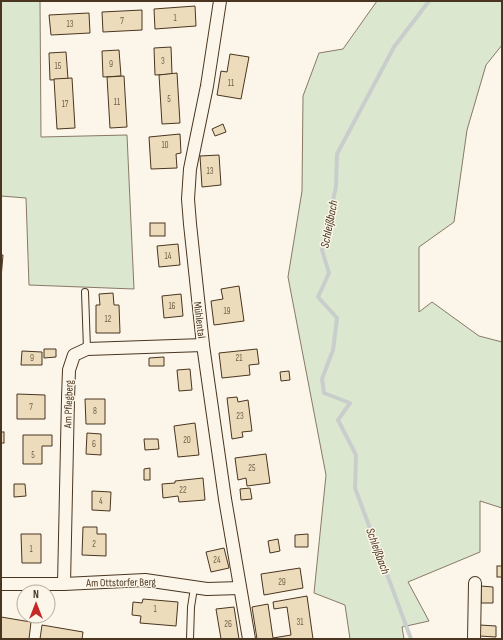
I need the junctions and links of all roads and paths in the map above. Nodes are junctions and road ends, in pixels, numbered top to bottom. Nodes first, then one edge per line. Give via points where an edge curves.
1 (220, 1) edge
2 (85, 292) dead end
3 (203, 345) junction
4 (86, 349) junction
5 (475, 583) dead end
6 (1, 584) edge
7 (64, 584) junction
8 (194, 588) junction
9 (240, 588) junction
10 (190, 639) edge
11 (249, 639) edge
12 (474, 639) edge

1 - 3 street, Mühlental via 201,121 192,156 189,187 192,256
2 - 4 lane
3 - 4 street
3 - 9 street, Mühlental
4 - 7 street, Am Pflegberg via 74,355 69,370
5 - 12 street
6 - 7 street, Am Ottstorfer Berg
7 - 8 street, Am Ottstorfer Berg via 146,580
8 - 9 street, Am Ottstorfer Berg
8 - 10 lane
9 - 11 street, Mühlental

